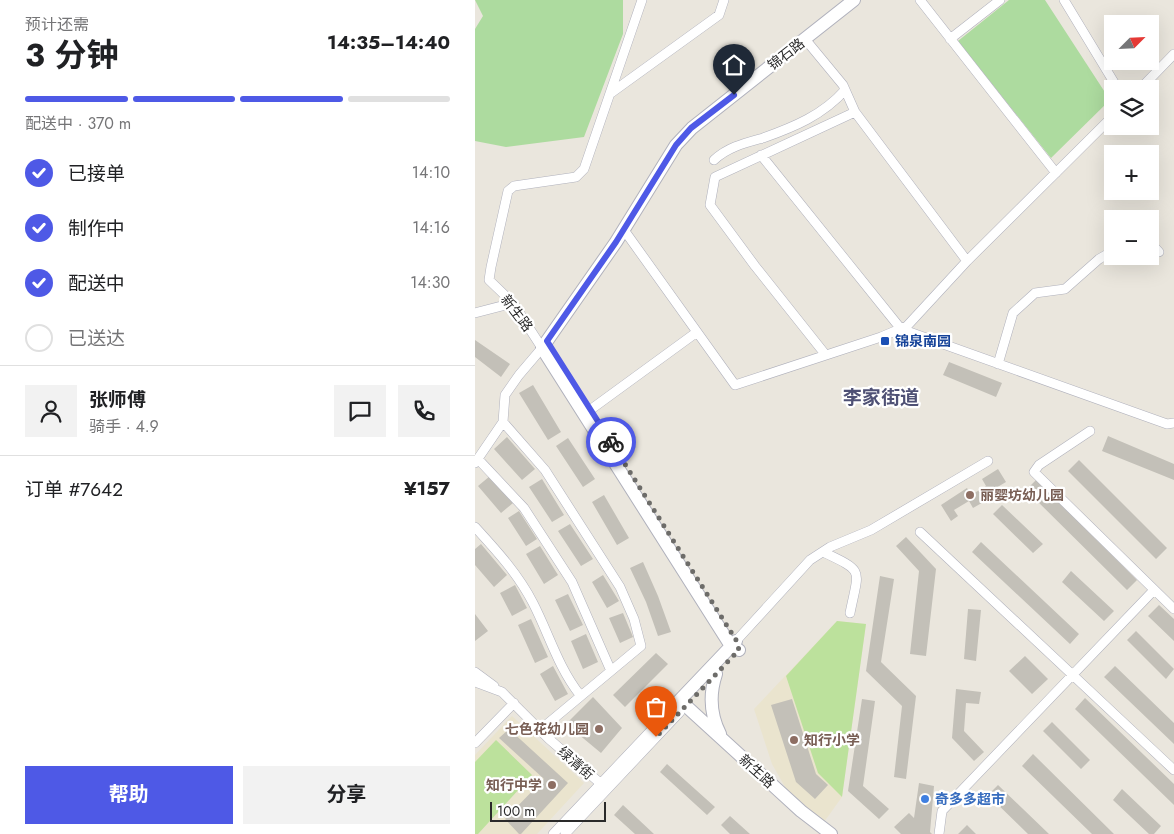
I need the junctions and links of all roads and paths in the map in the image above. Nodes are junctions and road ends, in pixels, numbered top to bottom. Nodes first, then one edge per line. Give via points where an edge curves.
1 (642, 0) edge
2 (724, 0) edge
3 (854, 0) edge
4 (920, 0) edge
5 (1001, 0) edge
6 (1064, 0) edge
7 (805, 39) junction
8 (950, 39) junction
9 (1172, 60) edge
10 (1113, 80) edge
11 (1150, 80) edge
12 (845, 90) junction
13 (611, 93) junction
14 (855, 112) junction
15 (1104, 125) edge
16 (761, 155) junction
17 (714, 160) dead end
18 (1056, 173) junction
19 (623, 230) junction
20 (1104, 256) edge
21 (967, 261) junction
22 (513, 303) junction
23 (475, 313) edge
24 (901, 329) junction
25 (697, 332) junction
26 (544, 345) junction
27 (825, 354) junction
28 (999, 364) junction
29 (591, 410) junction
30 (503, 422) junction
31 (1174, 424) edge
32 (1090, 431) dead end
33 (477, 461) edge
34 (988, 461) dead end
35 (475, 527) edge
36 (920, 532) dead end
37 (823, 552) junction
38 (1154, 590) junction
39 (1174, 609) edge
40 (850, 613) dead end
41 (735, 646) junction
42 (611, 671) junction
43 (475, 672) edge
44 (716, 674) junction
45 (1073, 674) junction
46 (475, 682) edge
47 (502, 692) junction
48 (580, 695) junction
49 (514, 703) junction
50 (681, 707) junction
51 (540, 730) junction
52 (722, 739) junction
53 (475, 743) edge
54 (1174, 770) edge
55 (604, 787) junction
56 (553, 834) edge
57 (565, 834) edge
58 (816, 834) edge
59 (831, 834) edge
60 (939, 834) edge

1 - 13 street, 新生路
2 - 13 street via 719,15
3 - 7 street, 锦石路
4 - 8 street
5 - 8 street
6 - 10 street
7 - 12 street
7 - 19 street, 锦石路 via 691,128 676,145
8 - 18 street
9 - 11 street
12 - 14 street
12 - 17 street via 819,114 780,132 724,150
13 - 22 street, 新生路 via 584,169 576,177 514,186 508,191 489,280
14 - 16 street
14 - 21 street
15 - 18 street
16 - 24 street
16 - 27 street via 715,176 710,205
18 - 21 street
19 - 25 street
19 - 26 street, 锦石路
20 - 28 street via 1065,290 1035,293 1013,313
21 - 24 street
22 - 23 street
22 - 26 street, 新生路
24 - 27 street
24 - 28 street
25 - 27 street via 735,385
25 - 29 street
26 - 29 street, 新生路
26 - 30 street via 505,396
26 - 41 street, 新生路
28 - 31 street
29 - 41 street, 新生路
30 - 33 street
30 - 42 street via 545,470 620,587 634,619 641,646
32 - 38 street via 1039,465 1035,472
33 - 42 street via 524,508 572,582
34 - 37 street via 871,530
35 - 48 street via 513,569 556,656
36 - 45 street
37 - 40 street via 855,569 858,575
37 - 41 street via 810,560
38 - 39 street
38 - 45 street
41 - 44 street
41 - 50 street
42 - 48 street
43 - 47 street
44 - 50 street
44 - 52 street via 711,710
45 - 54 street
45 - 60 street via 942,811
46 - 47 street, 绿清街
47 - 49 street, 绿清街
48 - 51 street
49 - 51 street, 绿清街
49 - 53 street
50 - 52 street, 新生路
50 - 55 street
50 - 58 street, 新生路
51 - 55 street, 绿清街
52 - 59 street, 新生路
55 - 56 street
55 - 57 street

